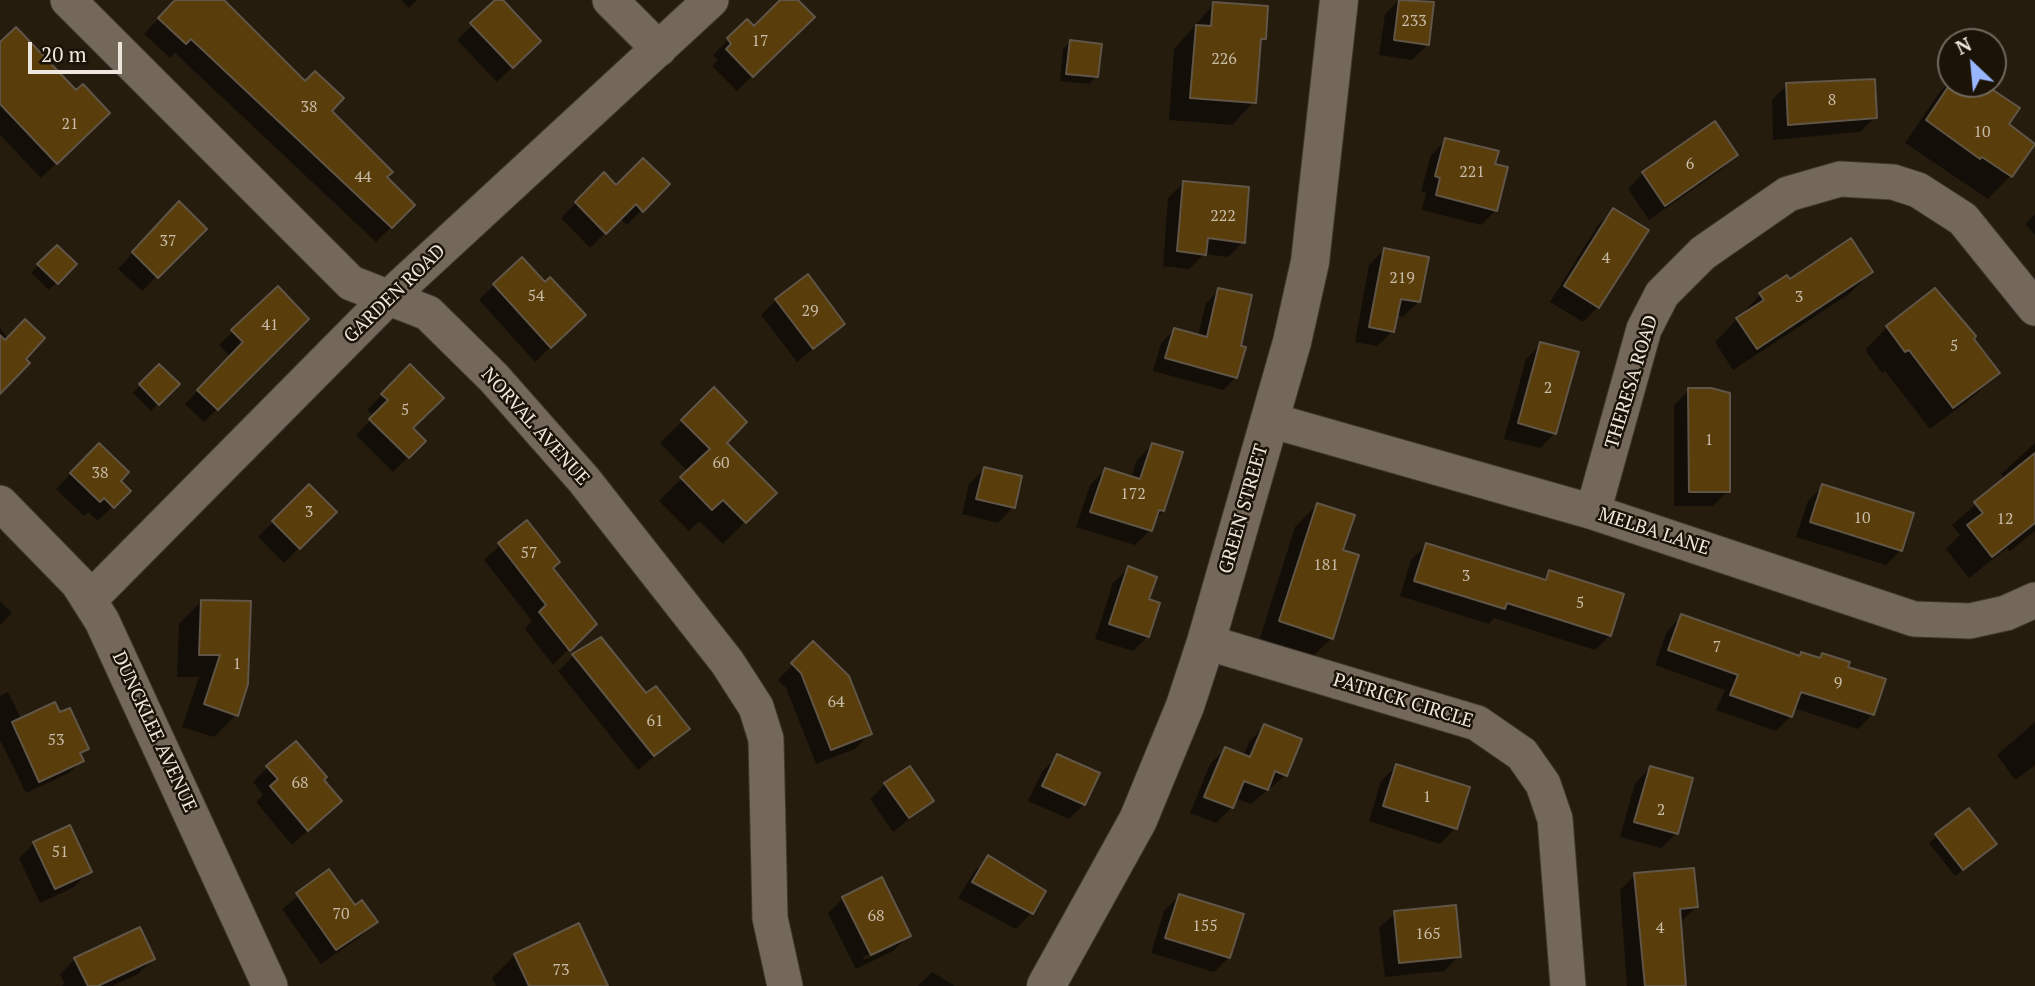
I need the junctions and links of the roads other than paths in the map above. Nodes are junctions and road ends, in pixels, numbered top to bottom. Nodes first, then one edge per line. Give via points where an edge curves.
1 (68, 0) edge
2 (610, 0) edge
3 (711, 0) edge
4 (1339, 0) edge
5 (659, 49) junction
6 (388, 298) junction
7 (2035, 308) edge
8 (1270, 420) junction
9 (0, 503) edge
10 (1593, 512) junction
11 (90, 599) junction
12 (2035, 600) edge
13 (1206, 642) junction
14 (270, 986) edge
15 (785, 986) edge
16 (1046, 986) edge
17 (1568, 986) edge

1 - 6 street, NORVAL AVENUE via 351,283
2 - 5 street
3 - 5 street, GARDEN ROAD
4 - 8 street, GREEN STREET via 1310,262
5 - 6 street, GARDEN ROAD
6 - 11 street, GARDEN ROAD
6 - 15 street, NORVAL AVENUE via 428,313 540,427 749,696 768,750 770,918
7 - 10 street, THERESA ROAD via 1963,219 1918,190 1893,182 1840,179 1788,194 1703,253 1674,279 1657,303 1638,347
8 - 10 street, MELBA LANE
8 - 13 street, GREEN STREET
9 - 11 street, DUNCKLEE AVENUE
10 - 12 street, MELBA LANE via 1914,618 1970,621
11 - 14 street, DUNCKLEE AVENUE
13 - 16 street, GREEN STREET via 1138,820
13 - 17 street, PATRICK CIRCLE via 1477,723 1522,754 1543,785 1555,819

